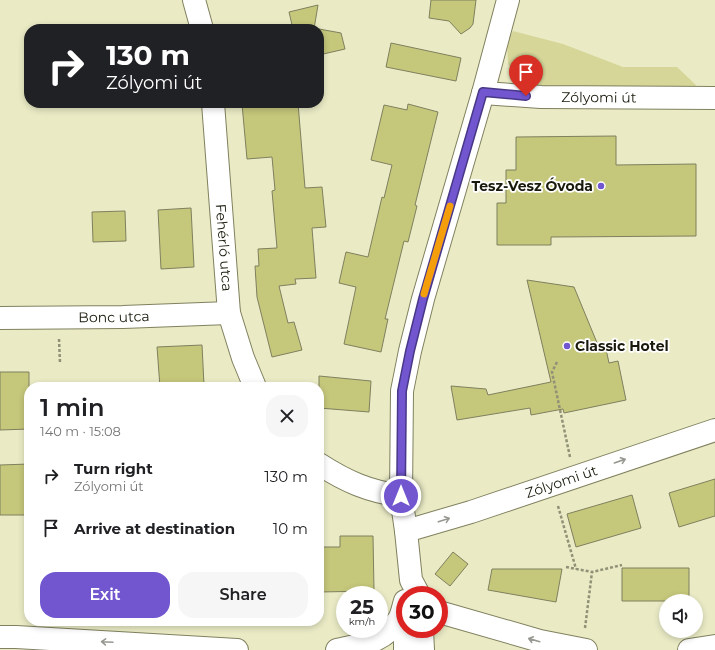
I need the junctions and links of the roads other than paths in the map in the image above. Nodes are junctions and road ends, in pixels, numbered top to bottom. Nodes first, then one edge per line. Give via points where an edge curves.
1 (194, 0) edge
2 (508, 0) edge
3 (201, 24) edge
4 (483, 92) junction
5 (715, 98) edge
6 (213, 108) edge
7 (228, 313) junction
8 (0, 318) edge
9 (253, 382) edge
10 (715, 430) edge
11 (324, 467) edge
12 (401, 496) junction
13 (406, 531) junction
14 (409, 586) edge
15 (448, 615) edge
16 (396, 623) edge
17 (0, 637) edge
18 (405, 638) edge
19 (422, 638) edge
20 (585, 640) edge
21 (715, 646) edge
22 (237, 650) edge
23 (337, 650) edge
24 (405, 650) edge
25 (423, 650) edge
26 (689, 650) edge

1 - 3 street
2 - 4 street
4 - 5 street, Zólyomi út via 541,97
4 - 12 street via 410,351 402,391
6 - 7 street, Fehérló utca
7 - 8 street, Bonc utca
7 - 9 street, Fehérló utca
13 -> 10 street, Zólyomi út via 471,512
11 - 12 street via 351,483 377,492
12 - 13 street
13 - 14 street
20 -> 15 street via 540,641
16 - 23 street via 373,642
22 -> 17 street
18 - 24 street
19 - 25 street
21 - 26 street

